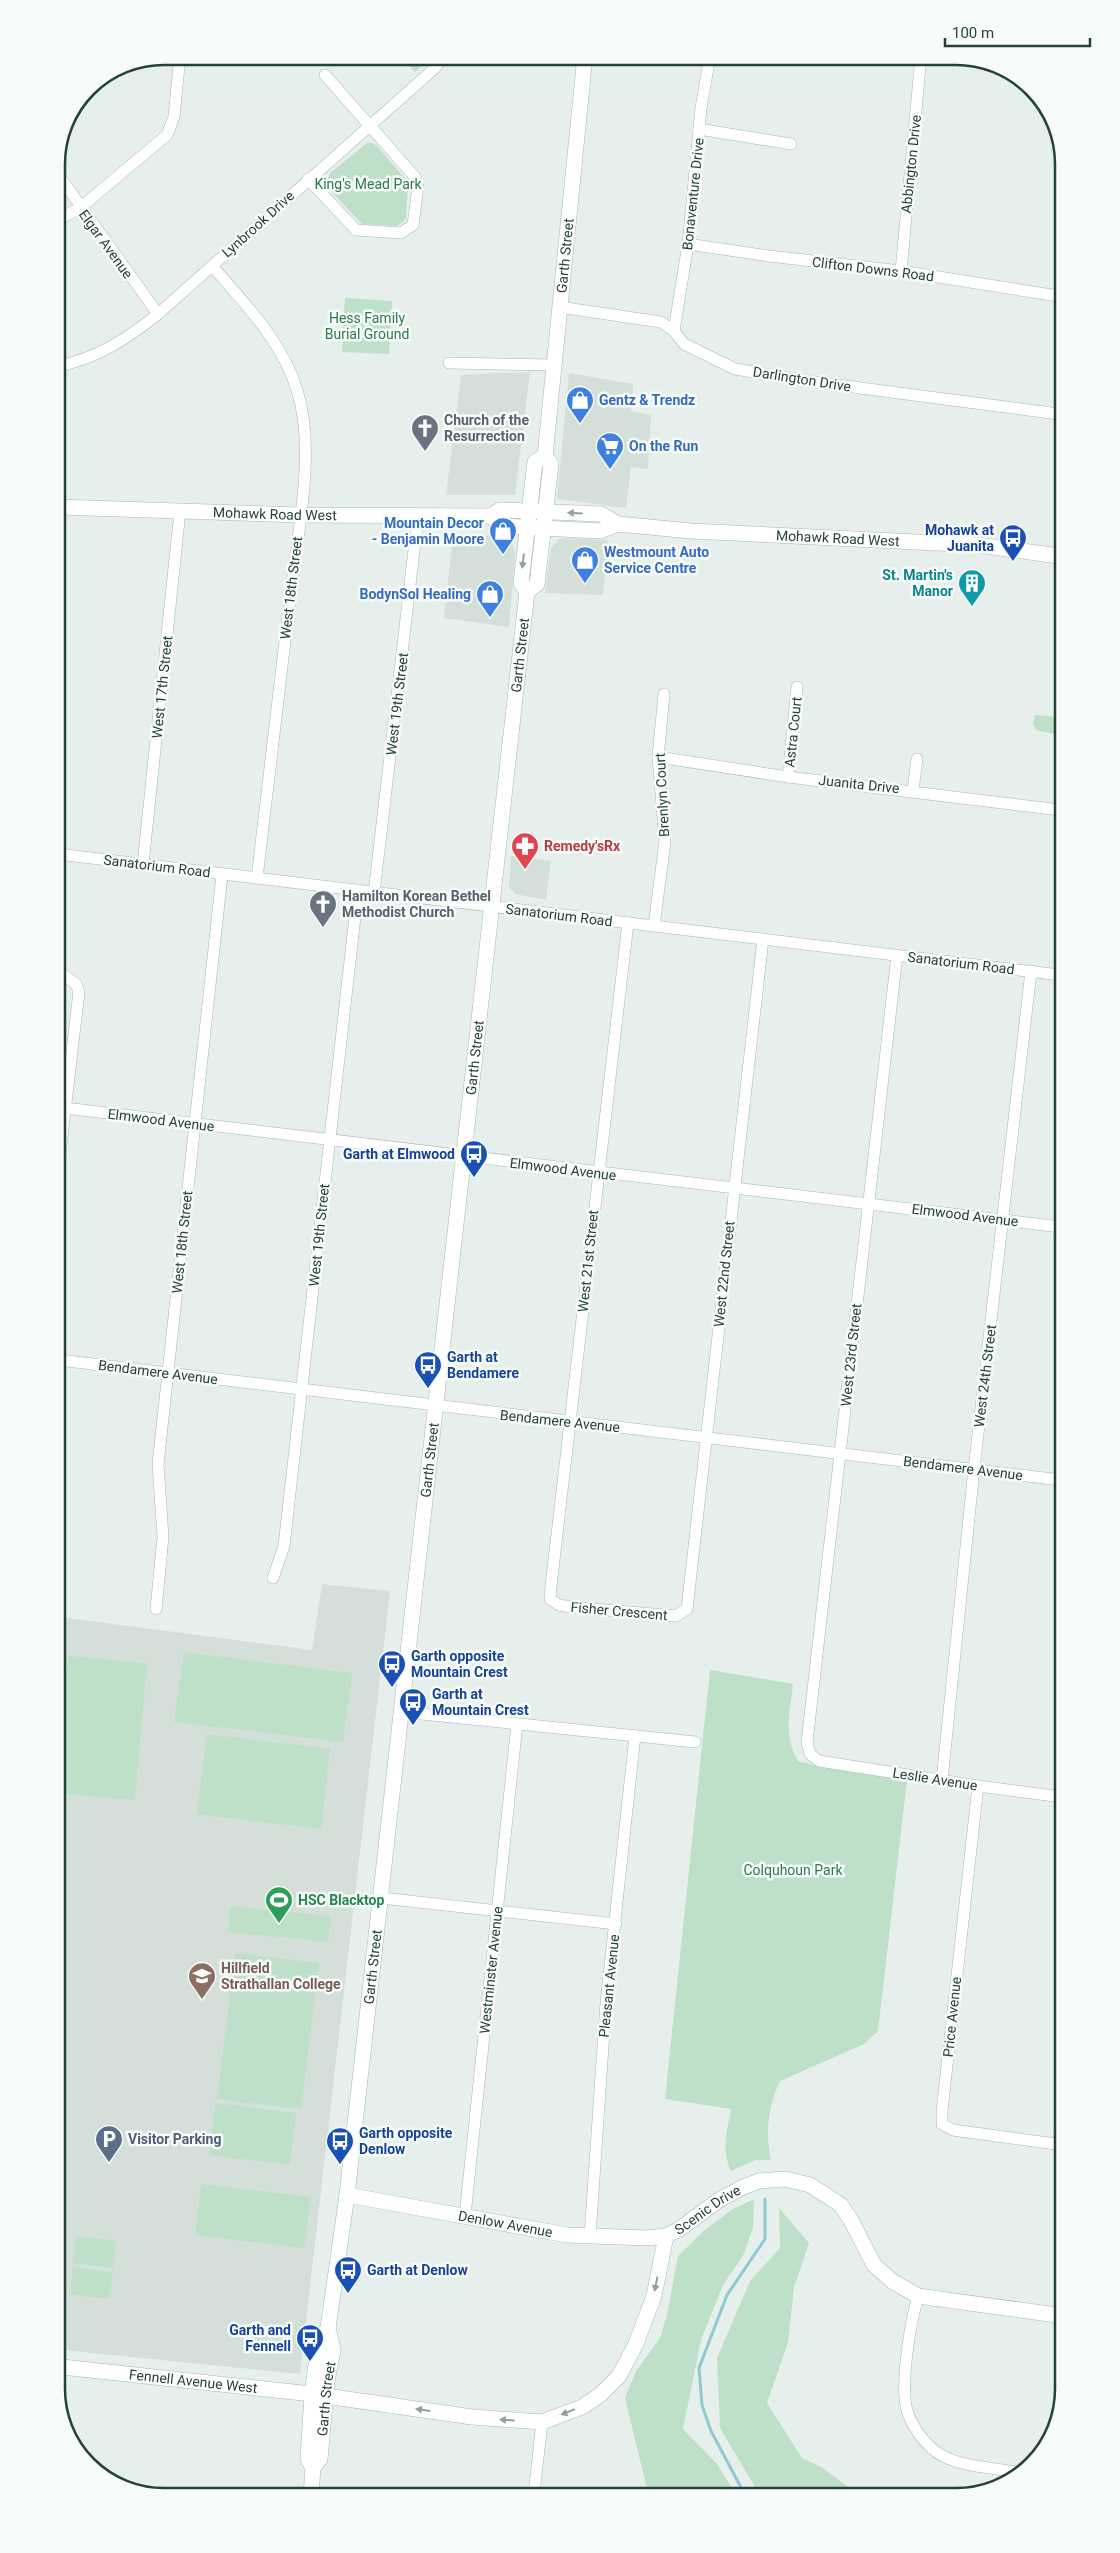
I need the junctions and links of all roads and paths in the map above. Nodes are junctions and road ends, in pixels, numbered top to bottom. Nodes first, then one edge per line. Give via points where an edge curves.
1 (179, 65) edge
2 (437, 65) edge
3 (584, 65) edge
4 (709, 65) edge
5 (920, 65) edge
6 (325, 75) dead end
7 (371, 125) junction
8 (699, 129) junction
9 (791, 144) dead end
10 (308, 180) junction
11 (65, 186) edge
12 (80, 208) junction
13 (65, 216) edge
14 (688, 244) junction
15 (212, 266) junction
16 (901, 271) junction
17 (1055, 296) edge
18 (560, 307) junction
19 (158, 314) junction
20 (674, 331) junction
21 (449, 362) dead end
22 (65, 364) edge
23 (553, 365) junction
24 (1055, 413) edge
25 (545, 456) junction
26 (65, 507) edge
27 (530, 510) junction
28 (180, 511) junction
29 (546, 511) junction
30 (300, 515) junction
31 (418, 516) junction
32 (491, 516) junction
33 (618, 524) junction
34 (528, 528) junction
35 (544, 528) junction
36 (1055, 555) edge
37 (527, 592) junction
38 (798, 687) dead end
39 (664, 694) dead end
40 (658, 756) junction
41 (917, 759) dead end
42 (788, 777) junction
43 (913, 790) junction
44 (1055, 809) edge
45 (65, 855) edge
46 (143, 864) junction
47 (222, 875) junction
48 (257, 878) junction
49 (358, 890) junction
50 (374, 893) junction
51 (492, 907) junction
52 (628, 923) junction
53 (654, 926) junction
54 (763, 939) junction
55 (897, 955) junction
56 (1031, 971) junction
57 (1055, 974) edge
58 (65, 976) edge
59 (65, 1108) joint
60 (195, 1124) junction
61 (329, 1140) junction
62 (465, 1157) junction
63 (598, 1173) junction
64 (734, 1189) junction
65 (868, 1204) junction
66 (1004, 1220) junction
67 (1055, 1226) edge
68 (65, 1361) edge
69 (167, 1374) junction
70 (302, 1390) junction
71 (436, 1406) junction
72 (570, 1422) junction
73 (706, 1437) junction
74 (840, 1454) junction
75 (974, 1469) junction
76 (1055, 1479) edge
77 (273, 1578) dead end
78 (550, 1599) joint
79 (156, 1609) dead end
80 (687, 1609) joint
81 (402, 1712) junction
82 (517, 1724) junction
83 (635, 1736) junction
84 (695, 1742) dead end
85 (810, 1754) joint
86 (942, 1780) junction
87 (978, 1786) junction
88 (1055, 1796) edge
89 (382, 1898) junction
90 (498, 1910) junction
91 (616, 1924) junction
92 (1055, 2144) edge
93 (347, 2195) junction
94 (464, 2215) junction
95 (590, 2236) junction
96 (666, 2236) junction
97 (918, 2296) junction
98 (1055, 2315) edge
99 (65, 2367) edge
100 (319, 2396) junction
101 (542, 2422) junction
102 (1011, 2471) edge
103 (312, 2488) edge
104 (535, 2488) edge

1 - 12 street via 174,117 167,135
2 - 7 street, Lynbrook Drive
3 - 18 main road, Garth Street
4 - 8 street, Bonaventure Drive
5 - 16 street, Abbington Drive
6 - 7 street
7 - 10 street, Lynbrook Drive
7 - 10 street via 415,177 418,187 415,219 408,230 401,233 356,230
8 - 9 street
8 - 14 street, Bonaventure Drive
10 - 15 street, Lynbrook Drive
11 - 12 street, Elgar Avenue
12 - 13 street
12 - 19 street, Elgar Avenue
14 - 16 street, Clifton Downs Road
14 - 20 street, Bonaventure Drive
15 - 19 street, Lynbrook Drive
15 - 30 street, West 18th Street via 275,341 297,389 305,421 306,446
16 - 17 street, Clifton Downs Road
18 - 20 street, Darlington Drive via 651,320 669,325
18 - 23 main road, Garth Street
19 - 22 street, Lynbrook Drive via 132,335 89,358
20 - 24 street, Darlington Drive via 684,344 735,368 856,388
21 - 23 street
23 - 25 main road, Garth Street
25 - 27 main road, Garth Street via 535,462
25 - 29 main road, Garth Street via 551,464
26 - 28 main road, Mohawk Road West
27 - 29 main road, Mohawk Road West
27 - 32 main road, Mohawk Road West via 500,510
27 - 34 main road, Garth Street
28 - 30 main road, Mohawk Road West
28 - 46 street, West 17th Street
33 -> 29 main road, Mohawk Road West via 601,514
29 - 35 main road, Garth Street
30 - 31 main road, Mohawk Road West
30 - 48 street, West 18th Street
31 - 32 main road, Mohawk Road West
31 - 50 street, West 19th Street
32 - 34 main road, Mohawk Road West via 501,526
33 - 35 main road, Mohawk Road West via 600,531
33 - 36 main road, Mohawk Road West via 1002,547
34 - 35 main road, Mohawk Road West
34 -> 37 main road, Garth Street via 520,583
35 - 37 main road, Garth Street via 537,584
37 - 51 main road, Garth Street
38 - 42 street, Astra Court
39 - 40 street, Brenlyn Court
40 - 42 street, Juanita Drive
40 - 53 street, Brenlyn Court via 665,840
41 - 43 street
42 - 43 street, Juanita Drive
43 - 44 street, Juanita Drive
45 - 46 street, Sanatorium Road
46 - 47 street, Sanatorium Road
47 - 48 street, Sanatorium Road
47 - 60 street, West 18th Street
48 - 49 street, Sanatorium Road
49 - 50 street, Sanatorium Road
49 - 61 street, West 19th Street
50 - 51 street, Sanatorium Road
51 - 52 street, Sanatorium Road
51 - 62 main road, Garth Street
52 - 53 street, Sanatorium Road
52 - 63 street, West 21st Street
53 - 54 street, Sanatorium Road
54 - 55 street, Sanatorium Road
54 - 64 street, West 22nd Street
55 - 56 street, Sanatorium Road
55 - 65 street, West 23rd Street
56 - 57 street, Sanatorium Road
56 - 66 street, West 24th Street
58 - 59 street via 76,984 79,992
59 - 60 street, Elmwood Avenue
60 - 61 street, Elmwood Avenue
60 - 69 street, West 18th Street
61 - 62 street, Elmwood Avenue
61 - 70 street, West 19th Street
62 - 63 street, Elmwood Avenue
62 - 71 main road, Garth Street
63 - 64 street, Elmwood Avenue
63 - 72 street, West 21st Street
64 - 65 street, Elmwood Avenue
64 - 73 street, West 22nd Street
65 - 66 street, Elmwood Avenue
65 - 74 street, West 23rd Street
66 - 67 street, Elmwood Avenue
66 - 75 street, West 24th Street
68 - 69 street, Bendamere Avenue
69 - 70 street, Bendamere Avenue
69 - 79 street, West 18th Street via 158,1464 163,1536
70 - 71 street, Bendamere Avenue
70 - 77 street, West 19th Street via 284,1546
71 - 72 street, Bendamere Avenue
71 - 81 main road, Garth Street
72 - 73 street, Bendamere Avenue
72 - 78 street, West 21st Street
73 - 74 street, Bendamere Avenue
73 - 80 street, West 22nd Street
74 - 75 street, Bendamere Avenue
74 - 85 street, West 23rd Street via 807,1742
75 - 76 street, Bendamere Avenue
75 - 86 street, West 24th Street
78 - 80 street, Fisher Crescent via 571,1608 676,1616
81 - 82 street
81 - 89 main road, Garth Street
82 - 83 street
82 - 90 street, Westminster Avenue
83 - 84 street
83 - 91 street, Pleasant Avenue
85 - 86 street, Leslie Avenue via 819,1761
86 - 87 street, Leslie Avenue
87 - 88 street, Leslie Avenue
87 - 92 street, Price Avenue via 942,2124 953,2130
89 - 90 street
89 - 93 main road, Garth Street
90 - 91 street
90 - 94 street, Westminster Avenue
91 - 95 street, Pleasant Avenue via 606,2003
93 - 94 main road, Denlow Avenue
93 - 100 main road, Garth Street via 328,2328 333,2350
94 - 95 main road, Denlow Avenue via 567,2235
95 - 96 main road, Denlow Avenue
96 - 97 main road, Scenic Drive via 742,2187 767,2180 796,2181 810,2185 841,2205 874,2265 892,2281
96 -> 101 main road, Scenic Drive via 654,2296 635,2346 619,2376 582,2407
97 - 98 main road, Scenic Drive
97 - 102 street via 906,2375 905,2400 911,2422 926,2442 944,2457
99 - 100 main road, Fennell Avenue West
101 -> 100 main road, Scenic Drive via 472,2417
100 - 103 main road, Garth Street via 320,2459 313,2468
101 - 104 street

